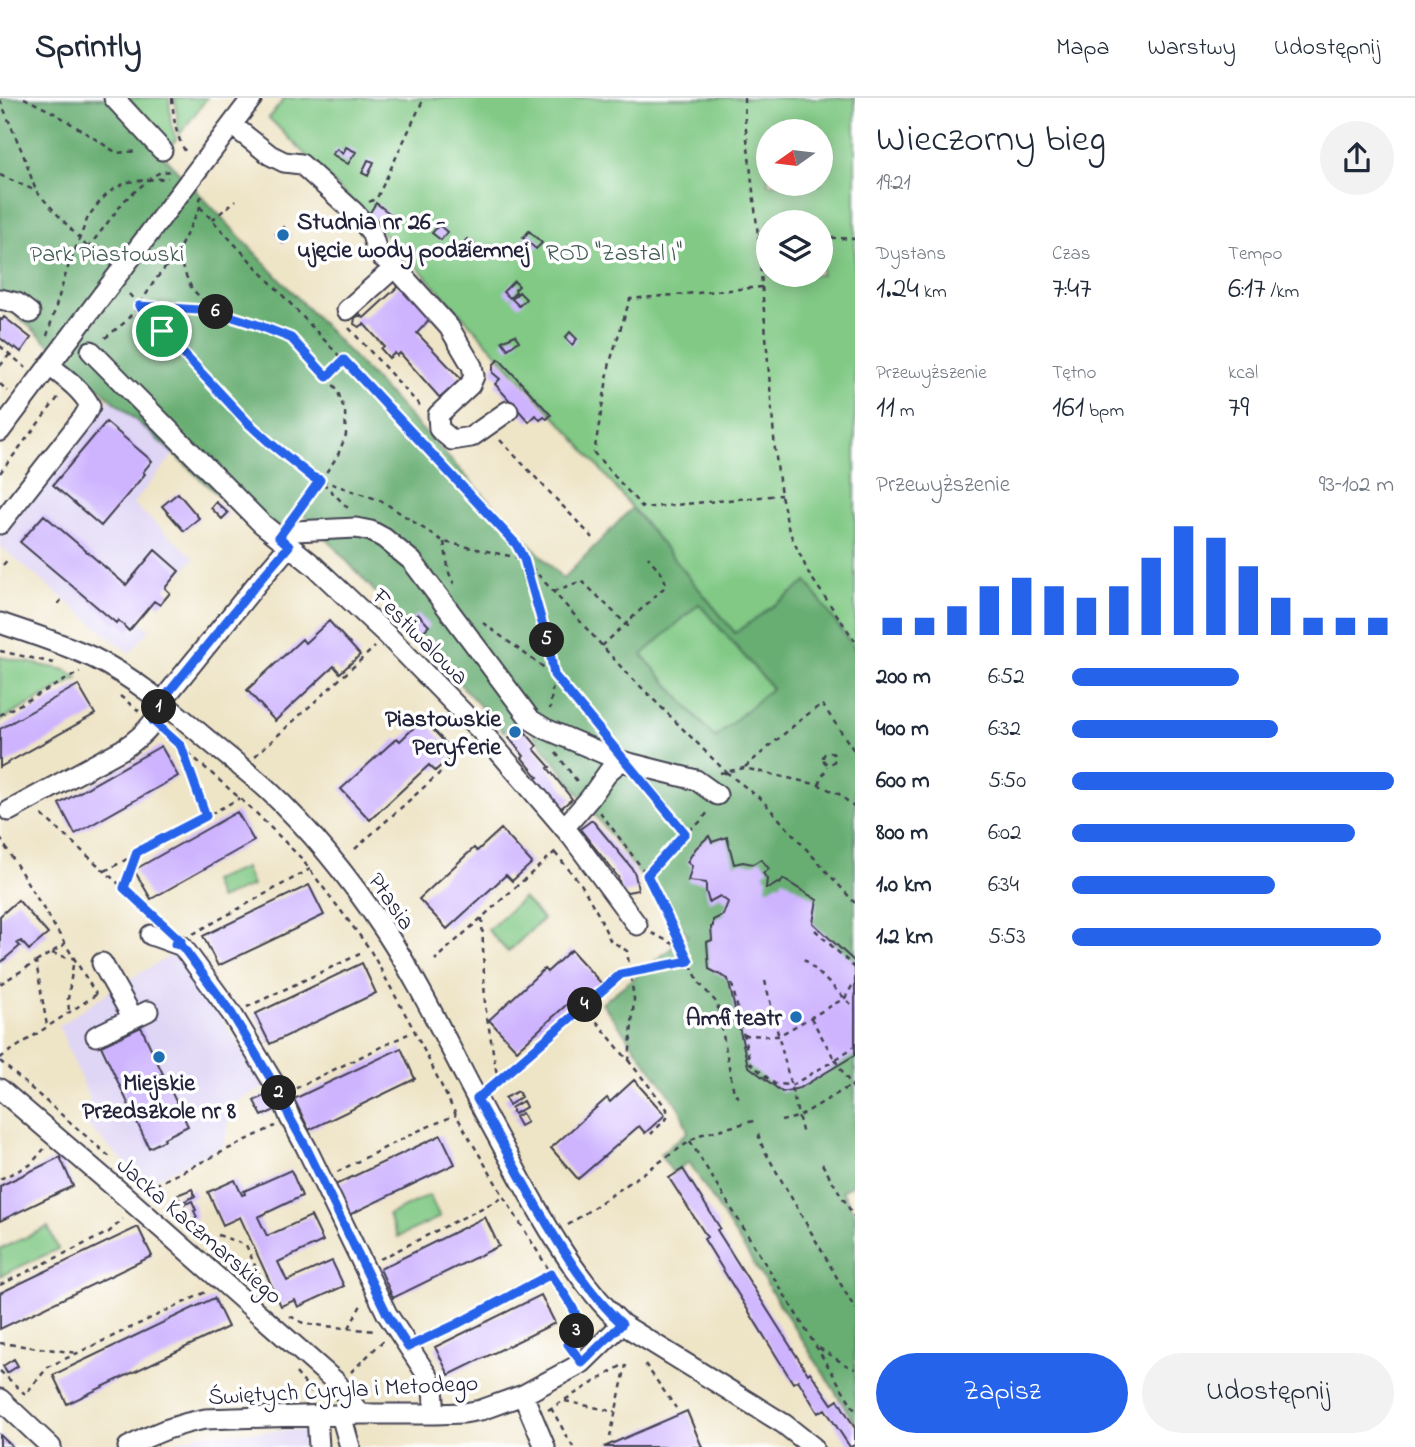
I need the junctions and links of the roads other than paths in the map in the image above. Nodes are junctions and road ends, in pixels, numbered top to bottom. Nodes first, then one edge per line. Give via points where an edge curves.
1 (114, 98) edge
2 (252, 98) edge
3 (232, 125) junction
4 (162, 150) dead end
5 (395, 267) junction
6 (0, 299) edge
7 (347, 310) road end
8 (30, 313) dead end
9 (91, 351) dead end
10 (49, 365) junction
11 (508, 411) dead end
12 (0, 431) edge
13 (0, 524) edge
14 (284, 542) junction
15 (0, 623) edge
16 (161, 702) junction
17 (623, 762) junction
18 (717, 795) road end
19 (9, 811) dead end
20 (568, 833) junction
21 (636, 925) road end
22 (157, 929) road end
23 (102, 963) dead end
24 (96, 1036) dead end
25 (0, 1089) edge
26 (622, 1324) junction
27 (523, 1395) junction
28 (0, 1399) edge
29 (360, 1414) junction
30 (435, 1414) junction
31 (341, 1415) junction
32 (317, 1416) junction
33 (51, 1447) edge
34 (128, 1447) edge
35 (320, 1447) edge
36 (349, 1447) edge
37 (545, 1447) edge
38 (813, 1447) edge

1 - 4 street
2 - 3 street
3 - 5 street via 270,155 301,164 354,212 371,232 378,254
3 - 10 street, bridge
5 - 7 street
5 - 11 street via 449,327 472,366 470,385 438,417 439,429 452,440 471,437
6 - 8 street via 17,303
9 - 14 street, Festiwalowa
10 - 12 street
10 - 13 street via 90,406
14 - 16 street via 259,581
14 - 17 street via 295,531 356,528 384,538 412,561 531,720
14 - 20 street, Festiwalowa via 387,635 484,733
15 - 16 street, Ptasia via 96,659
16 - 19 street via 153,721 123,750
16 - 26 street, Ptasia via 267,790 338,866 416,981 553,1235 587,1286
17 - 18 street via 696,779
17 - 20 street via 609,771
20 - 21 street, Festiwalowa
22 - 30 street via 182,946 232,1014 281,1096 387,1314 429,1378
23 - 24 street via 141,1014
25 - 29 street, Jacka Kaczmarskiego via 55,1136 141,1198 336,1381
26 - 27 street, Świętych Cyryla i Metodego via 582,1363
26 - 38 street, Ptasia via 784,1424
27 - 30 street, Świętych Cyryla i Metodego via 481,1410
27 - 37 street
28 - 33 street
29 - 30 street, Świętych Cyryla i Metodego
29 - 31 street, Świętych Cyryla i Metodego
31 - 32 street, Świętych Cyryla i Metodego
31 - 36 street
32 - 34 street, Świętych Cyryla i Metodego via 205,1419 157,1432
32 - 35 street

